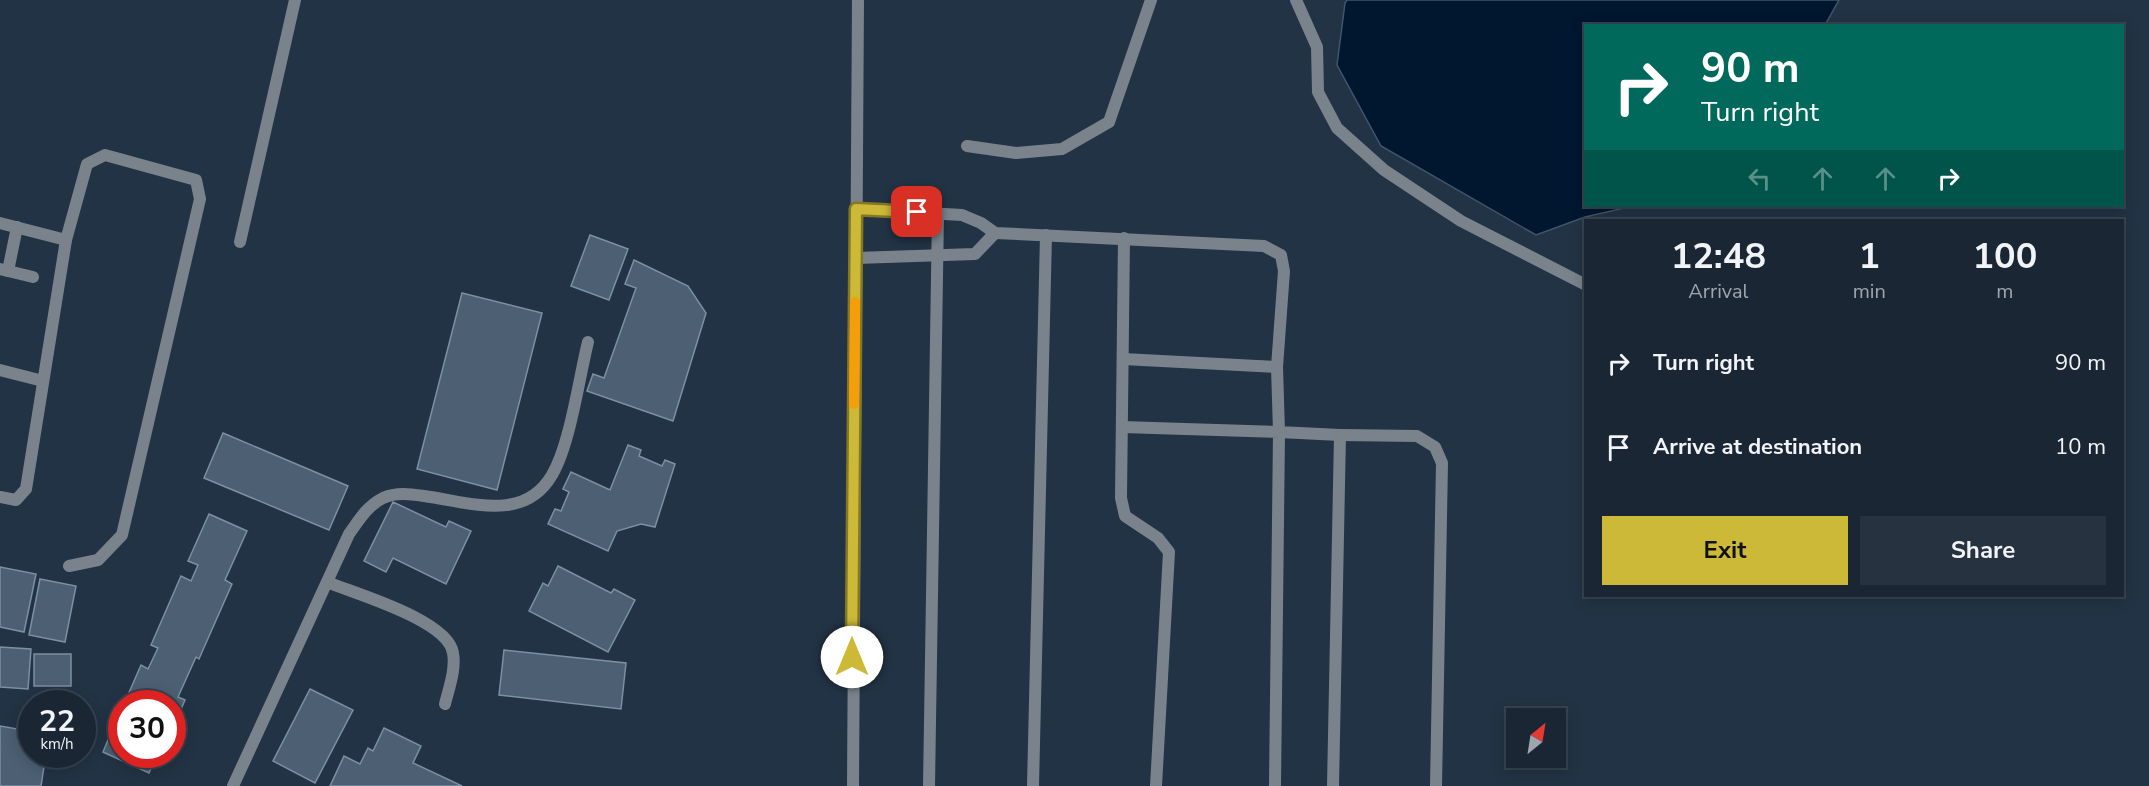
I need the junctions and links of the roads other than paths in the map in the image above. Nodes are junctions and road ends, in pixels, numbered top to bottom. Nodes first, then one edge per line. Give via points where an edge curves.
1 (295, 0) edge
2 (858, 0) edge
3 (1151, 0) edge
4 (1296, 0) edge
5 (967, 146) dead end
6 (856, 209) junction
7 (938, 213) junction
8 (0, 223) edge
9 (17, 227) junction
10 (995, 233) junction
11 (1046, 235) junction
12 (1124, 238) junction
13 (66, 240) junction
14 (240, 242) dead end
15 (939, 257) junction
16 (856, 258) junction
17 (4, 270) edge
18 (33, 277) dead end
19 (1584, 284) edge
20 (588, 342) dead end
21 (1123, 359) junction
22 (1277, 367) junction
23 (0, 370) edge
24 (43, 381) junction
25 (1122, 427) junction
26 (1279, 432) junction
27 (1340, 435) junction
28 (0, 497) edge
29 (69, 566) dead end
30 (327, 582) junction
31 (445, 704) dead end
32 (233, 786) edge
33 (853, 786) edge
34 (928, 786) edge
35 (1032, 786) edge
36 (1156, 786) edge
37 (1275, 786) edge
38 (1333, 786) edge
39 (1436, 786) edge

1 - 14 street
2 - 6 street
3 - 5 street via 1109,122 1062,149 1016,153
4 - 19 street via 1317,47 1318,92 1337,128 1384,170 1461,220
6 - 7 street
6 - 16 street
7 - 10 street via 963,215
7 - 15 street
8 - 9 street
9 - 13 street
9 - 17 street
10 - 11 street
10 - 15 street via 975,254
11 - 12 street
11 - 35 street
12 - 21 street
12 - 22 street via 1264,246 1281,255 1284,271
13 - 24 street
13 - 29 street via 87,164 105,155 196,180 200,199 122,536 98,560
15 - 16 street
15 - 34 street
16 - 33 street
17 - 18 street
20 - 30 street via 562,451 540,493 522,504 500,506 403,493 385,497 363,514 349,534
21 - 22 street
21 - 25 street
22 - 26 street
23 - 24 street
24 - 28 street via 26,489 16,500
25 - 26 street
25 - 36 street via 1121,498 1125,516 1158,538 1169,552
26 - 27 street
26 - 37 street
27 - 38 street
27 - 39 street via 1417,436 1436,447 1442,463
30 - 31 street via 423,621 447,638 453,652 453,672
30 - 32 street

